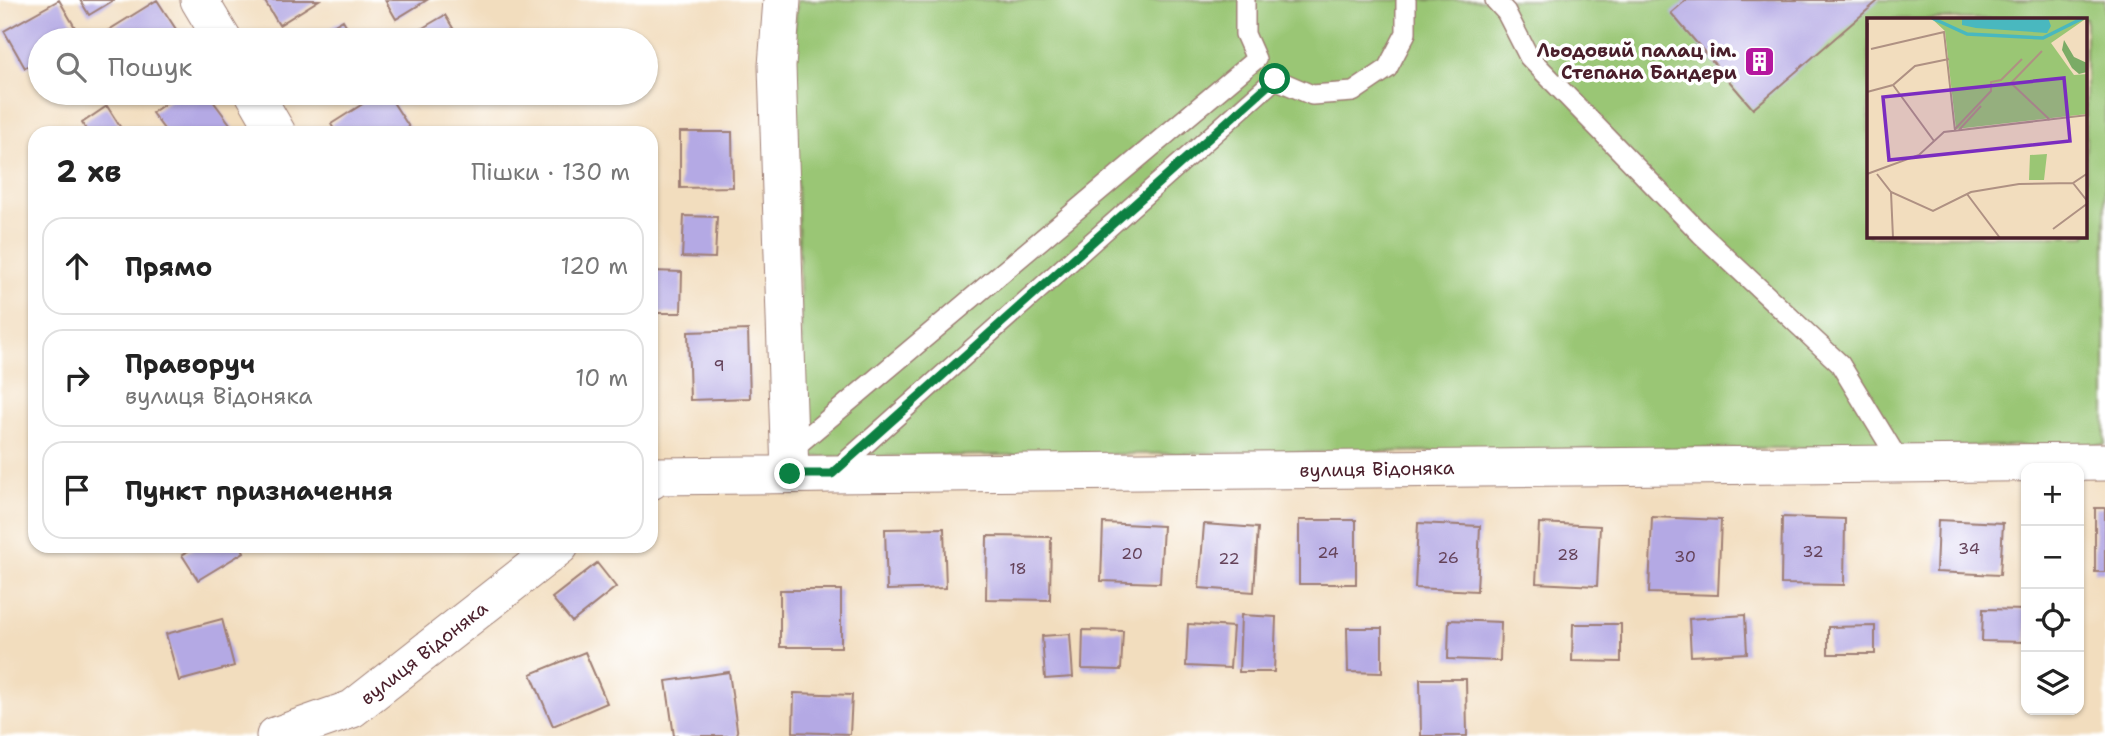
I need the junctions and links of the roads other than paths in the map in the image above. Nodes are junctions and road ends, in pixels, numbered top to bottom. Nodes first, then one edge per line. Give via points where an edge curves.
1 (200, 0) edge
2 (782, 0) edge
3 (1245, 0) edge
4 (1406, 0) edge
5 (1495, 0) edge
6 (216, 28) edge
7 (261, 105) edge
8 (273, 126) edge
9 (2105, 462) edge
10 (789, 463) junction
11 (1901, 464) junction
12 (832, 474) junction
13 (658, 477) edge
14 (526, 557) edge
15 (275, 736) edge

1 - 6 street
2 - 10 street via 777,66
3 - 10 lane via 1245,34 1256,59
4 - 12 lane via 1406,33 1387,69 1353,92 1312,95 1275,79
5 - 11 lane via 1529,57 1702,234 1840,365
7 - 8 street
9 - 11 street, вулиця Відоняка
10 - 12 street, вулиця Відоняка
10 - 13 street, вулиця Відоняка
11 - 12 street, вулиця Відоняка
14 - 15 street, вулиця Відоняка via 352,709

